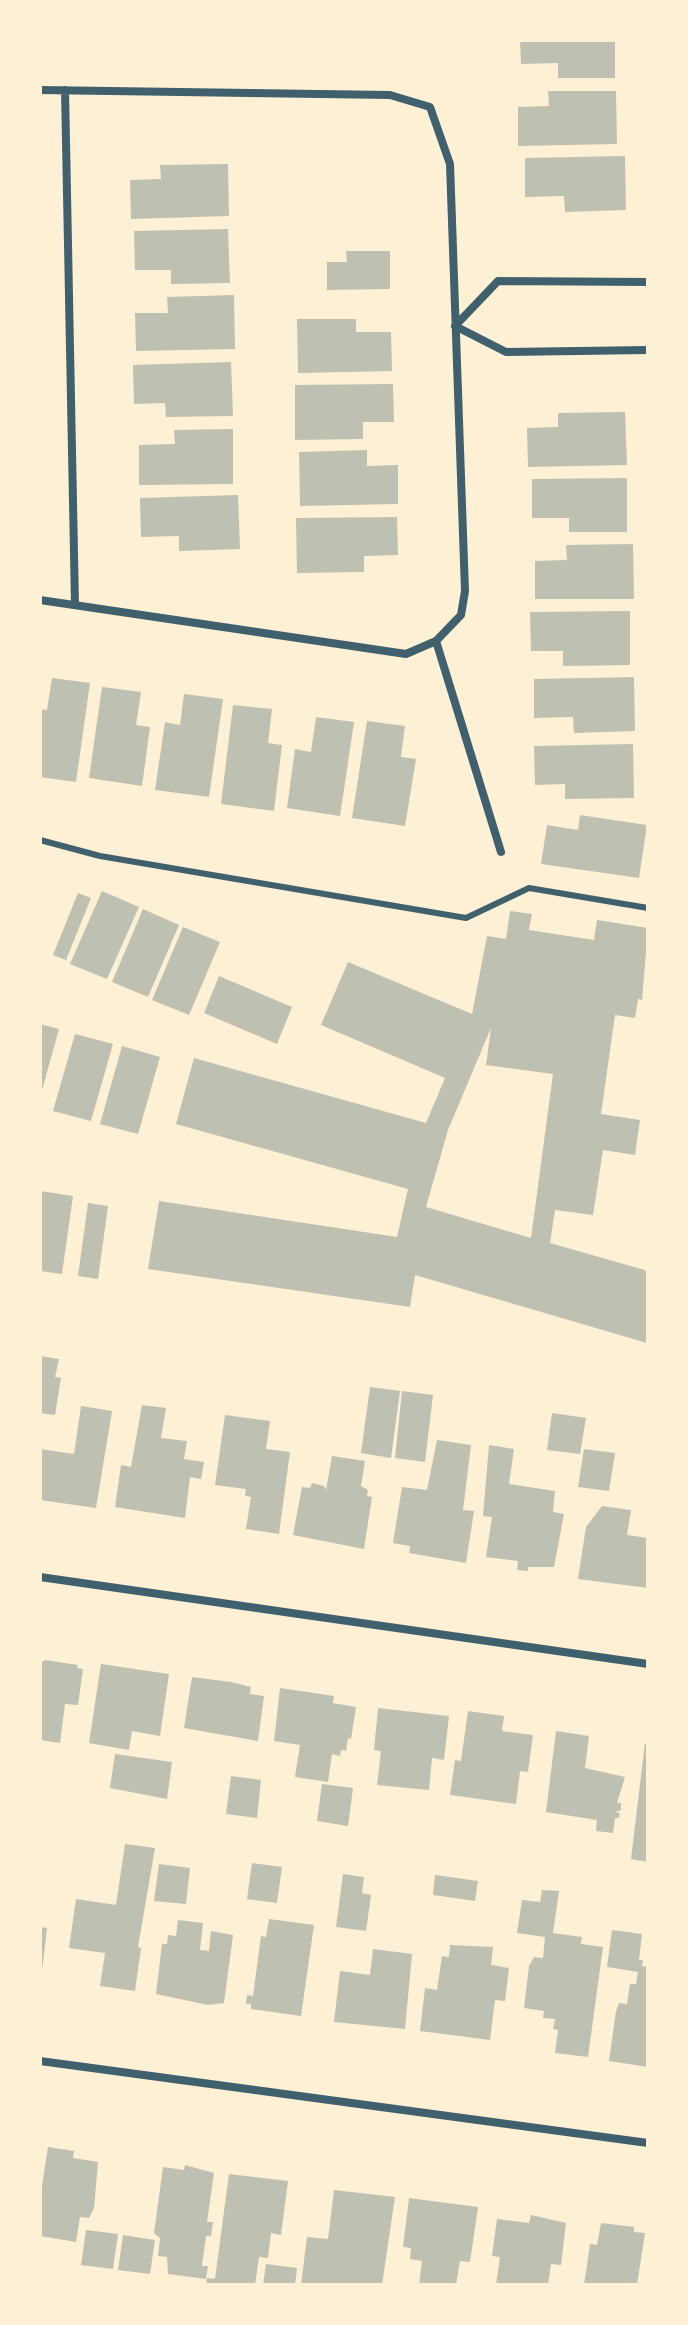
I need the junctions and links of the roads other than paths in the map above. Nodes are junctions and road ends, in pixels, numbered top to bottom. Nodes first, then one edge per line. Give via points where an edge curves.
1 (40, 90) edge
2 (65, 90) junction
3 (648, 282) edge
4 (455, 326) junction
5 (648, 350) edge
6 (40, 600) edge
7 (75, 605) junction
8 (436, 641) junction
9 (40, 840) edge
10 (501, 852) dead end
11 (648, 908) edge
12 (40, 1577) edge
13 (648, 1664) edge
14 (40, 2061) edge
15 (648, 2143) edge

1 - 2 street
2 - 4 street via 390,95 430,107 450,164
2 - 7 street
3 - 4 street via 498,281
4 - 5 street via 506,352
4 - 8 street via 465,591 461,615
6 - 7 street
7 - 8 street via 406,654
8 - 10 street
9 - 11 lane via 100,856 466,918 529,888
12 - 13 street
14 - 15 street

